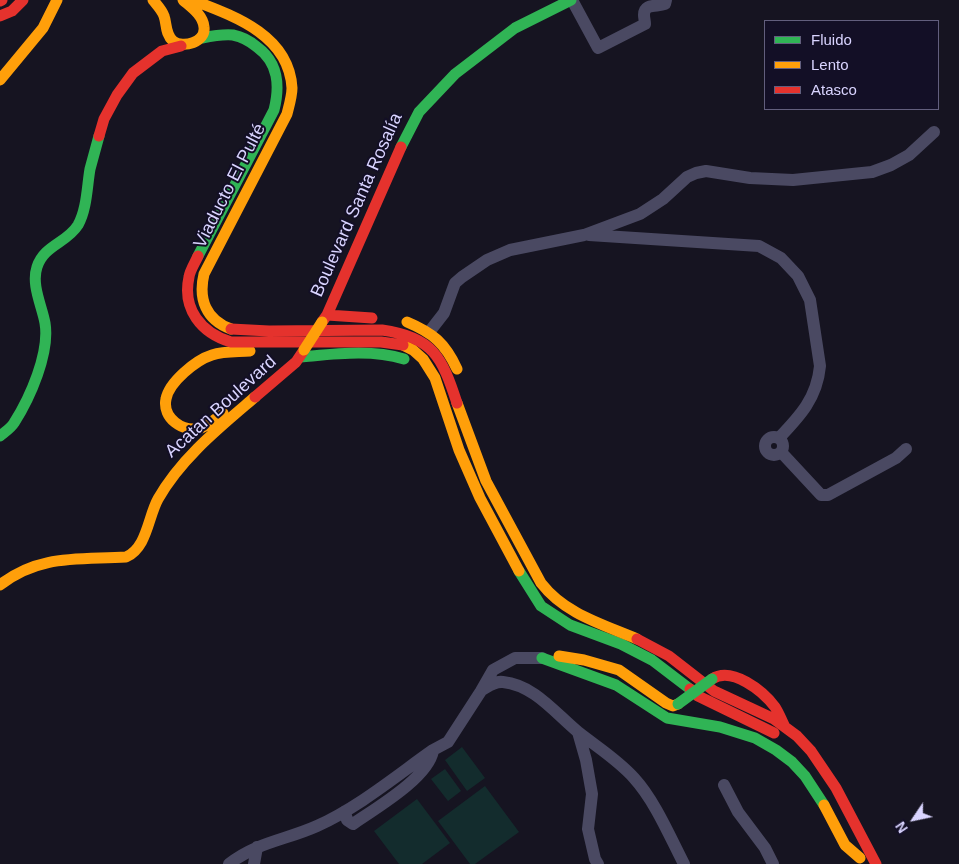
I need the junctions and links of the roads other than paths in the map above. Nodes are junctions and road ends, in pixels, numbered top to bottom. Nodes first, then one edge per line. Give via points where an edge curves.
1 (24, 0) edge
2 (58, 0) edge
3 (153, 0) edge
4 (183, 0) edge
5 (192, 0) edge
6 (572, 0) edge
7 (666, 0) edge
8 (0, 16) edge
9 (165, 28) junction
10 (202, 38) junction
11 (181, 46) junction
12 (147, 64) junction
13 (0, 80) edge
14 (934, 132) dead end
15 (584, 235) junction
16 (382, 318) dead end
17 (396, 319) dead end
18 (327, 322) junction
19 (430, 331) junction
20 (279, 343) junction
21 (302, 354) junction
22 (461, 379) dead end
23 (423, 380) dead end
24 (471, 407) dead end
25 (0, 436) edge
26 (906, 449) dead end
27 (462, 486) dead end
28 (498, 505) junction
29 (493, 523) junction
30 (0, 585) edge
31 (542, 658) junction
32 (481, 691) junction
33 (784, 725) junction
34 (578, 732) junction
35 (724, 786) dead end
36 (257, 847) junction
37 (862, 861) edge
38 (229, 864) edge
39 (254, 864) edge
40 (598, 864) edge
41 (684, 864) edge
42 (774, 864) edge
43 (876, 864) edge

1 - 8 main road
2 - 13 main road via 43,28
3 - 9 main road via 164,14
4 - 10 main road via 201,19 205,28
5 - 18 main road, Viaducto El Pulté via 249,25 267,37 286,61 292,89 287,114 204,274 200,288 203,304 211,317 232,329
6 - 7 street via 598,48 645,24 646,9 662,5
6 - 18 main road, Boulevard Santa Rosalía via 515,28 455,74 419,112 377,199
9 - 11 main road via 171,39
9 - 12 main road
10 - 11 main road, Viaducto El Pulté
10 - 20 main road, Viaducto El Pulté via 238,36 259,48 273,64 279,89 274,110 192,267 187,283 189,303 201,325 217,338 232,342
11 - 12 main road, Viaducto El Pulté via 162,51
12 - 25 main road, Viaducto El Pulté via 133,73 104,119 78,225 70,235 46,251 36,269 46,344 38,373 13,425
14 - 15 street via 909,155 872,172 793,180 696,172 640,214
15 - 19 street via 510,250 487,260 456,283 444,313
15 - 26 street via 759,246 781,258 798,276 810,300 820,366 808,406 779,438 783,446 781,452 821,495 828,495 896,458
16 - 18 main road
17 - 19 main road
18 - 21 main road, Boulevard Santa Rosalía, bridge
18 - 28 main road via 403,332 430,347 443,364 466,431
19 - 22 main road via 446,348
20 - 21 main road via 269,349 214,354 198,363 168,393 166,405 171,419 187,428 201,428
20 - 29 main road, Viaducto El Pulté via 392,343 413,350 423,359 434,378 469,476
21 - 23 main road via 395,355 410,362
21 - 30 main road, Acatan Boulevard via 268,388 207,439 171,478 157,500 140,545 133,554 126,558 39,564 20,570
24 - 28 main road via 498,487
27 - 29 main road via 480,516
28 - 33 main road via 540,580 562,604 657,648 726,698
29 - 37 main road, Viaducto El Pulté via 533,595 544,608 570,625 621,644 652,660 698,696 758,724 789,744 813,771
31 - 32 street via 515,658 503,664 493,670
31 - 33 main road, bridge via 560,656 607,666 626,674 674,706 712,679 720,675 733,676 750,685 775,707
31 - 37 main road via 616,685 668,718 737,732 776,750 805,776 845,845
32 - 34 street via 500,681 526,689
32 - 36 street via 448,742 434,750 425,769 353,824 347,820 345,811 315,826
33 - 43 main road via 803,743 828,776
34 - 40 street via 592,794 588,829
34 - 41 street via 635,778
35 - 42 street
36 - 38 street
36 - 39 street

